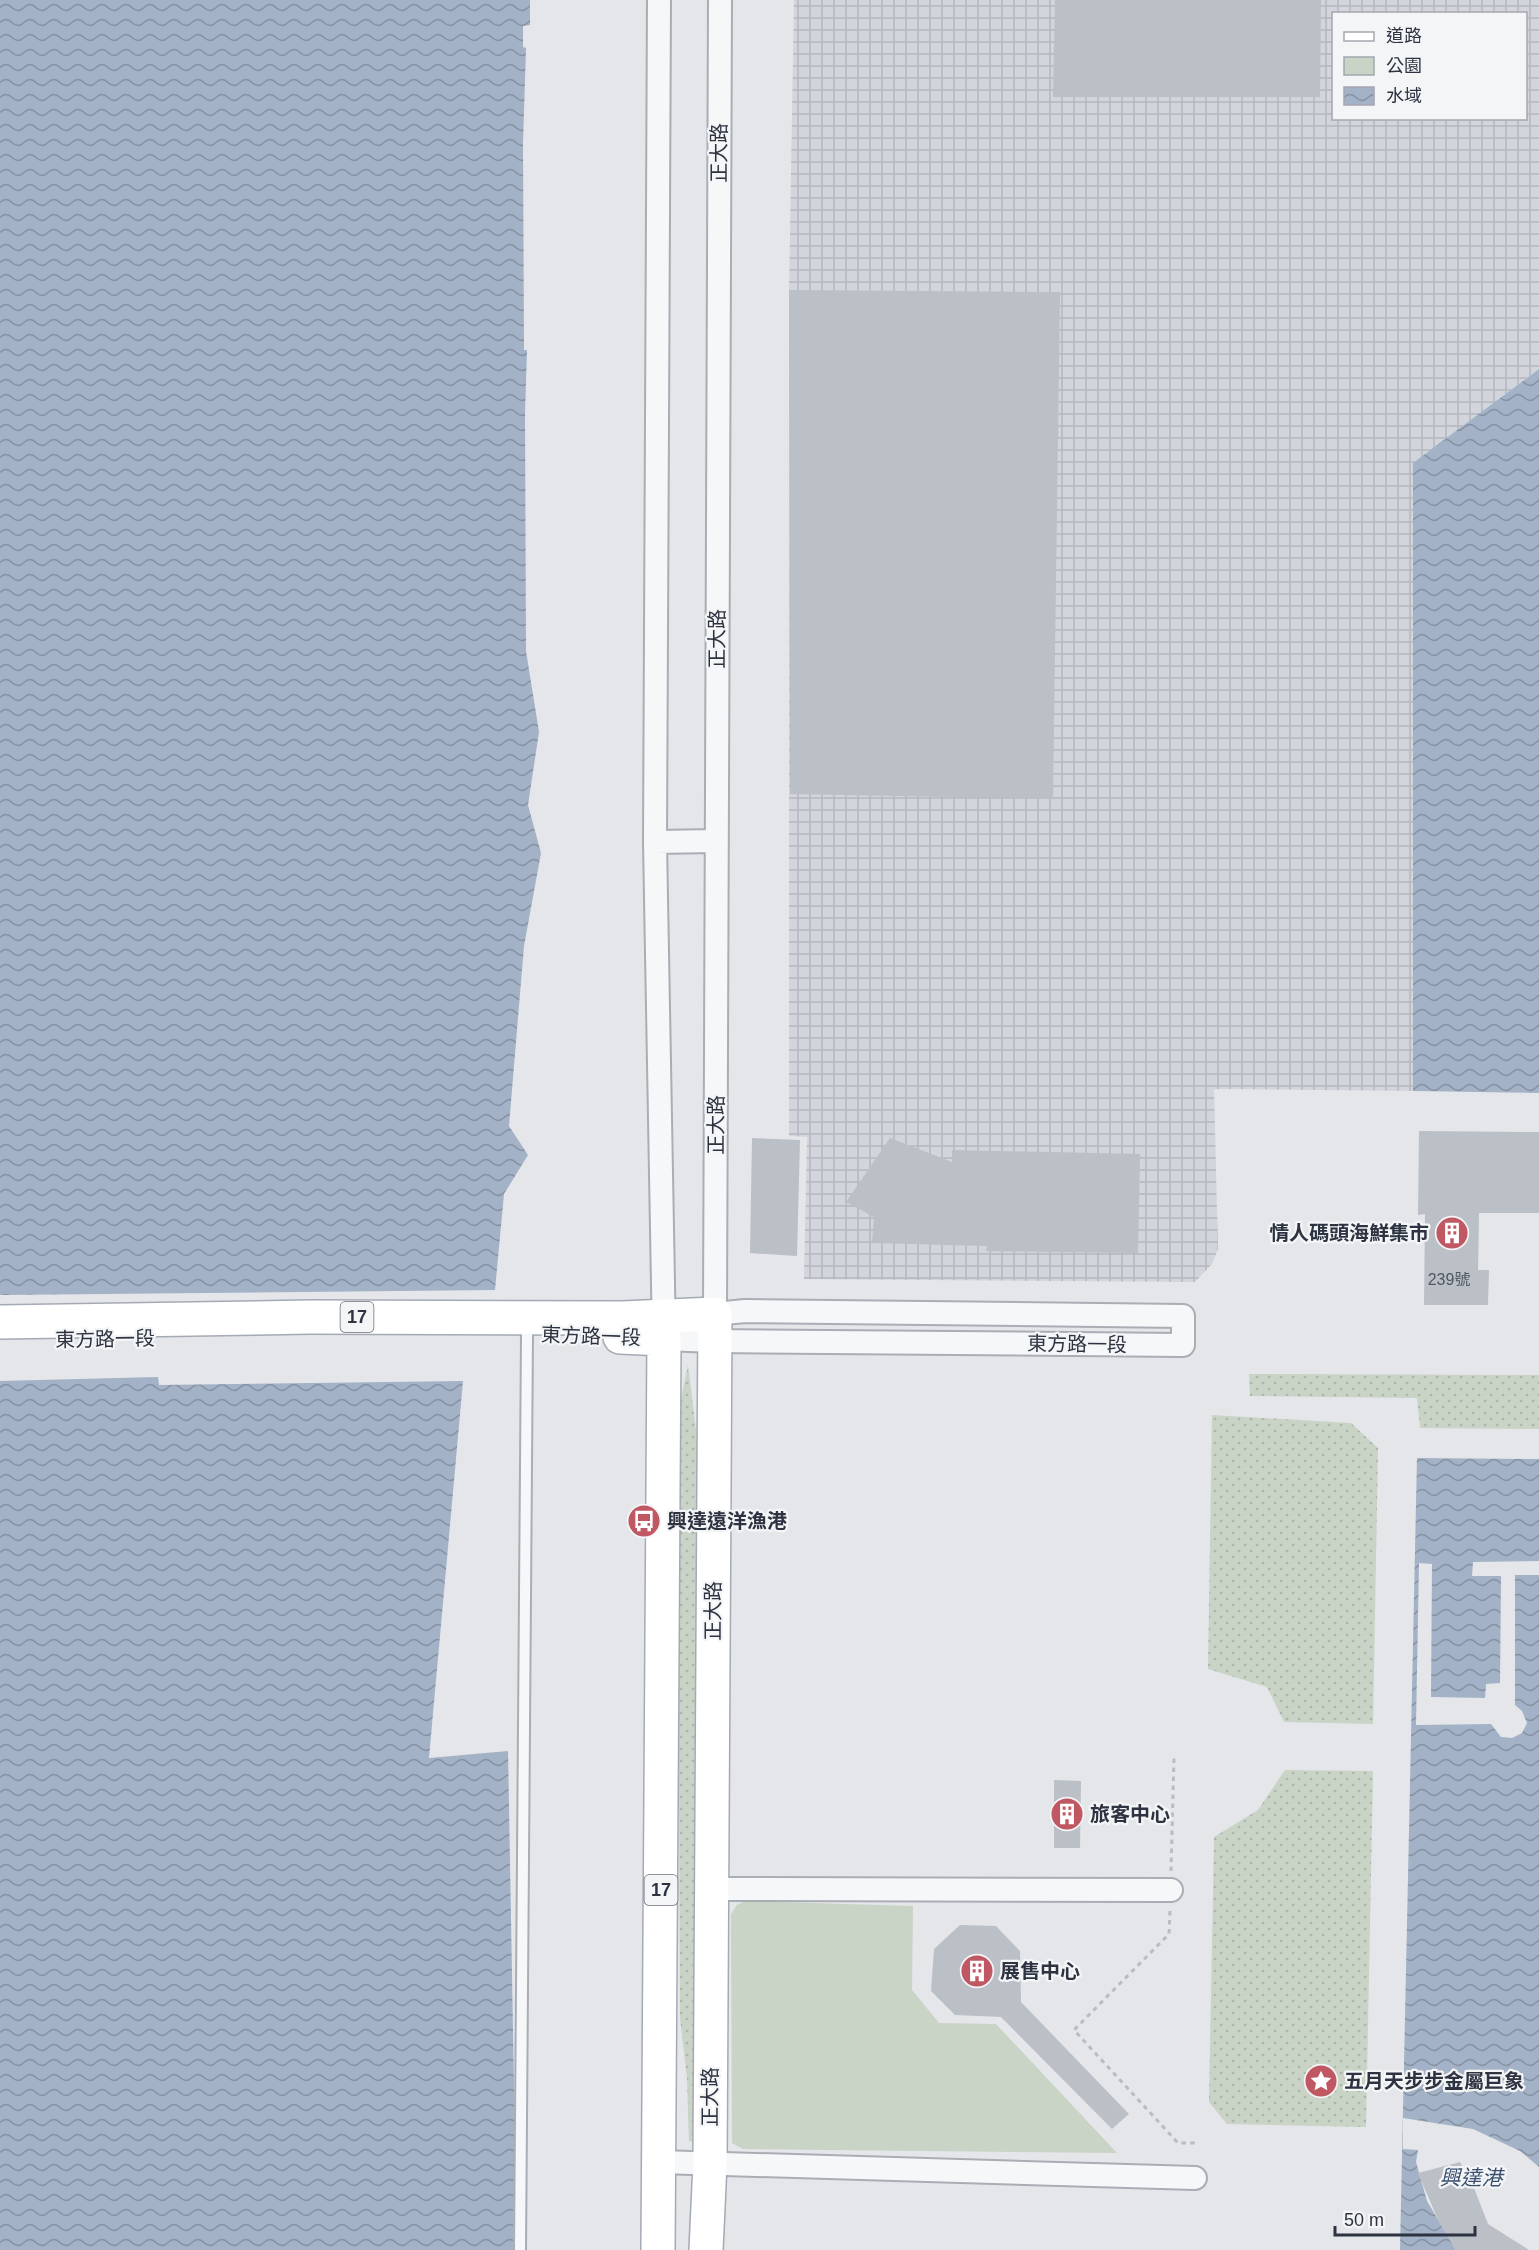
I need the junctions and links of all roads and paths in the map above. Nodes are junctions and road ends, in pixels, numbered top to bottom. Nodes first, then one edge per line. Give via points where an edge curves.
1 (659, 0) edge
2 (720, 0) edge
3 (716, 841) junction
4 (655, 842) junction
5 (0, 1322) edge
6 (664, 1328) junction
7 (715, 1328) junction
8 (527, 1334) junction
9 (0, 1341) edge
10 (711, 1888) junction
11 (1171, 1890) dead end
12 (1074, 2030) dead end
13 (1195, 2143) dead end
14 (659, 2162) junction
15 (710, 2163) junction
16 (1195, 2178) dead end
17 (520, 2250) edge
18 (658, 2250) edge
19 (706, 2250) edge

1 - 4 street
2 - 3 street, 正大路
3 - 4 street
3 - 7 street, 正大路
4 - 6 street
5 - 6 main road, 東方路一段 / 17 via 311,1317
6 - 7 main road, 東方路一段 / 17
6 - 8 main road, 東方路一段 / 17
6 - 14 main road, 17
7 - 7 street, 東方路一段 via 745,1311 1183,1316 1183,1345
7 - 10 main road, 正大路
8 - 9 main road, 東方路一段 / 17
8 - 17 lane
10 - 11 street
10 - 15 main road, 正大路
12 - 13 path via 1178,2142
14 - 15 street
14 - 18 main road, 17
15 - 16 street
15 - 19 main road, 正大路

